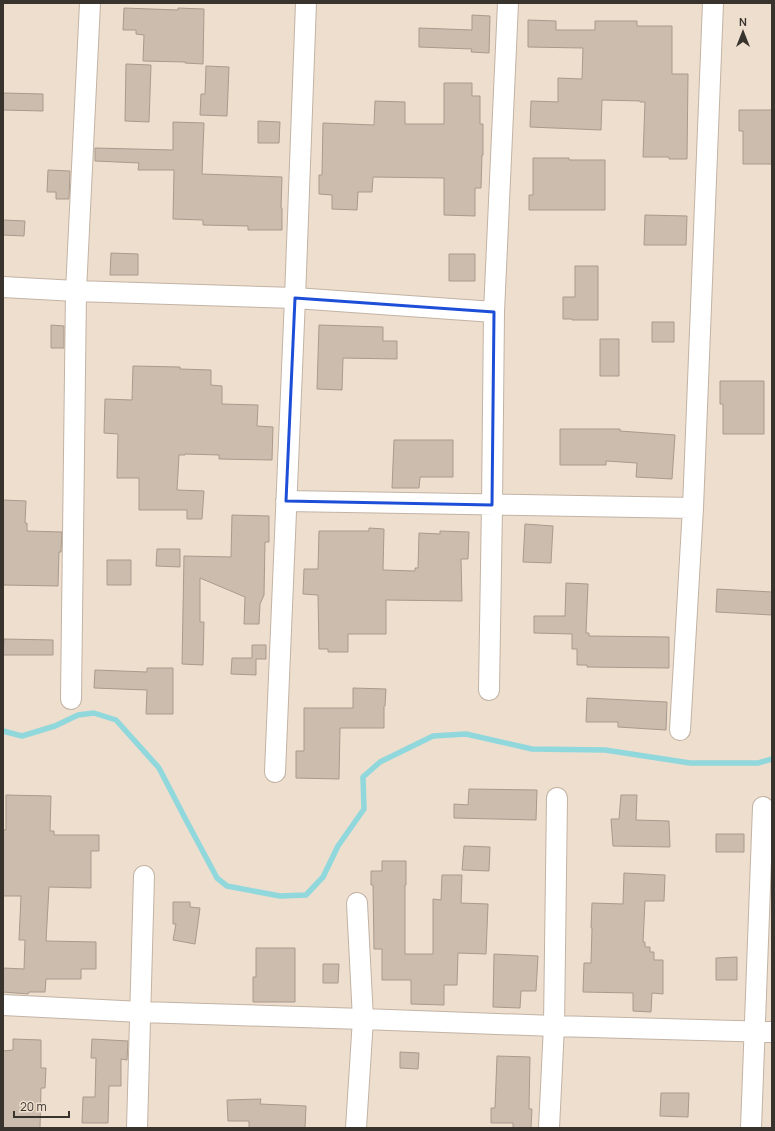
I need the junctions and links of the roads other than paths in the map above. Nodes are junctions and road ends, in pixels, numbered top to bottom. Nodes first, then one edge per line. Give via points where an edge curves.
1 (90, 3) edge
2 (306, 3) edge
3 (508, 3) edge
4 (713, 3) edge
5 (3, 287) edge
6 (76, 292) junction
7 (295, 298) junction
8 (494, 312) junction
9 (286, 501) junction
10 (492, 505) junction
11 (693, 508) junction
12 (489, 690) dead end
13 (71, 699) dead end
14 (680, 730) dead end
15 (275, 772) dead end
16 (556, 798) dead end
17 (763, 807) dead end
18 (144, 876) dead end
19 (357, 903) dead end
20 (3, 1005) edge
21 (141, 1012) junction
22 (363, 1019) junction
23 (554, 1026) junction
24 (763, 1032) edge
25 (137, 1128) edge
26 (356, 1128) edge
27 (550, 1128) edge
28 (752, 1128) edge

1 - 6 street
2 - 7 street
3 - 8 street
4 - 11 street
5 - 6 street
6 - 7 street
6 - 13 street
7 - 8 street
7 - 9 street
8 - 10 street
9 - 10 street
9 - 15 street
10 - 11 street
10 - 12 street
11 - 14 street
16 - 23 street
17 - 24 street
18 - 21 street
19 - 22 street
20 - 21 street
21 - 22 street
21 - 25 street
22 - 23 street
22 - 26 street
23 - 24 street
23 - 27 street
24 - 28 street

